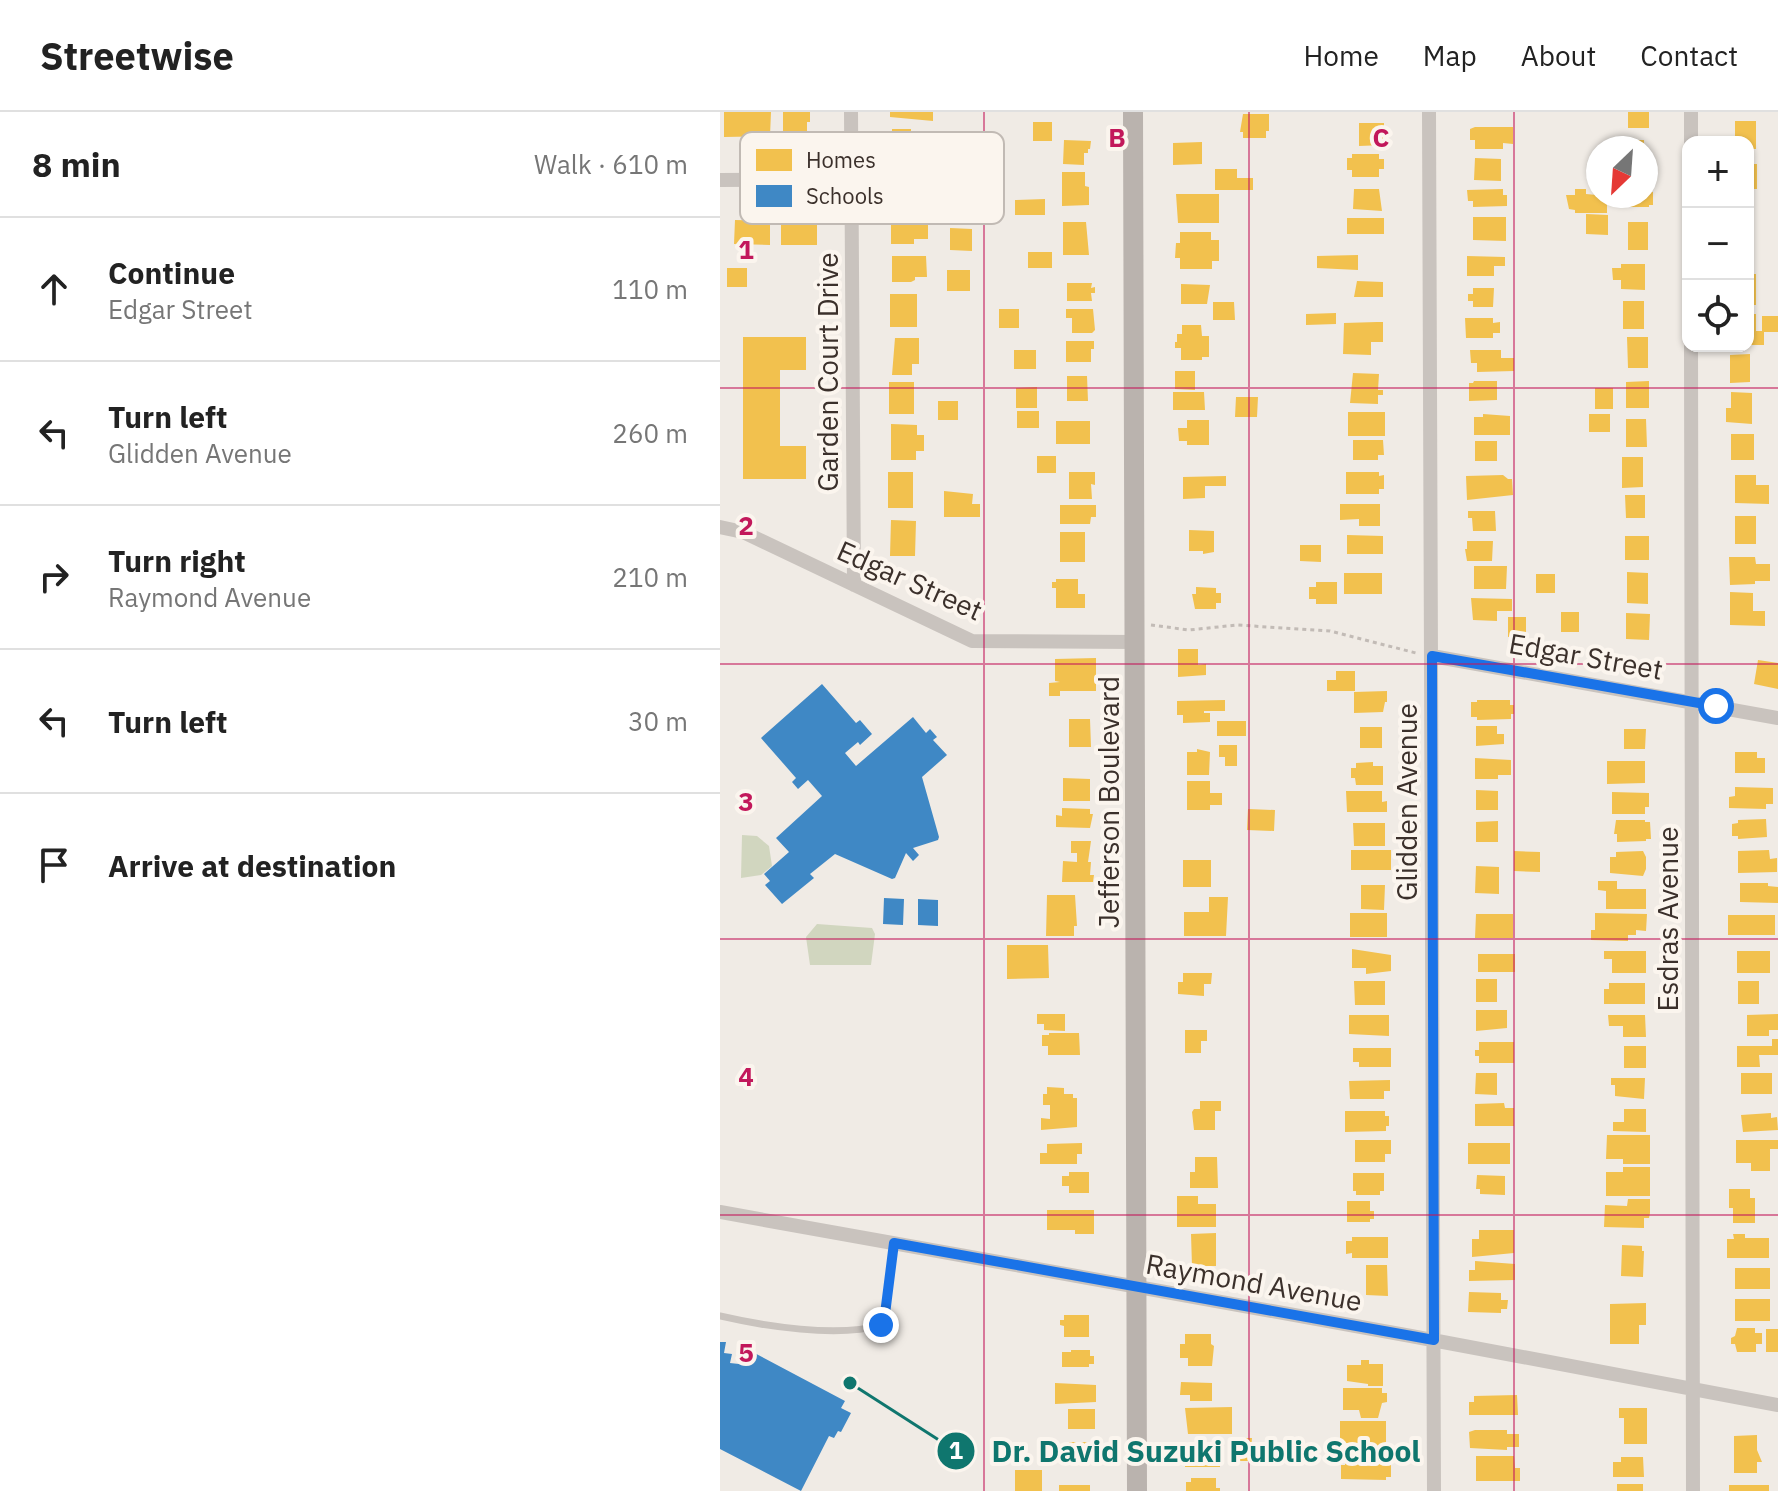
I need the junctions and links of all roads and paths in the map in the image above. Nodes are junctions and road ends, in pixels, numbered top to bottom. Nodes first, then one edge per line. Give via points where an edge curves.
1 (1133, 112) edge
2 (1429, 112) edge
3 (1691, 112) edge
4 (1691, 136) edge
5 (720, 180) edge
6 (740, 180) edge
7 (851, 224) edge
8 (1691, 352) edge
9 (720, 527) edge
10 (854, 585) junction
11 (1151, 625) dead end
12 (1135, 642) junction
13 (1425, 655) junction
14 (1692, 701) junction
15 (1778, 718) edge
16 (720, 1212) edge
17 (894, 1243) junction
18 (1136, 1287) junction
19 (720, 1316) edge
20 (1434, 1340) junction
21 (1694, 1391) junction
22 (1778, 1405) edge
23 (1137, 1491) edge
24 (1434, 1491) edge
25 (1693, 1491) edge

1 - 12 street, Jefferson Boulevard
2 - 13 street, Glidden Avenue
3 - 4 street
5 - 6 street
7 - 10 street, Garden Court Drive
8 - 14 street, Esdras Avenue
9 - 10 street, Edgar Street via 743,532
10 - 12 street, Edgar Street via 972,641
11 - 13 path via 1330,631
12 - 18 street, Jefferson Boulevard
13 - 14 street, Edgar Street
13 - 20 street, Glidden Avenue
14 - 15 street, Edgar Street
14 - 21 street, Esdras Avenue
16 - 17 street, Raymond Avenue
17 - 18 street, Raymond Avenue
17 - 19 lane via 881,1325 846,1332
18 - 20 street, Raymond Avenue
18 - 23 street, Jefferson Boulevard
20 - 21 street, Raymond Avenue
20 - 24 street, Glidden Avenue
21 - 22 street, Raymond Avenue
21 - 25 street, Esdras Avenue

